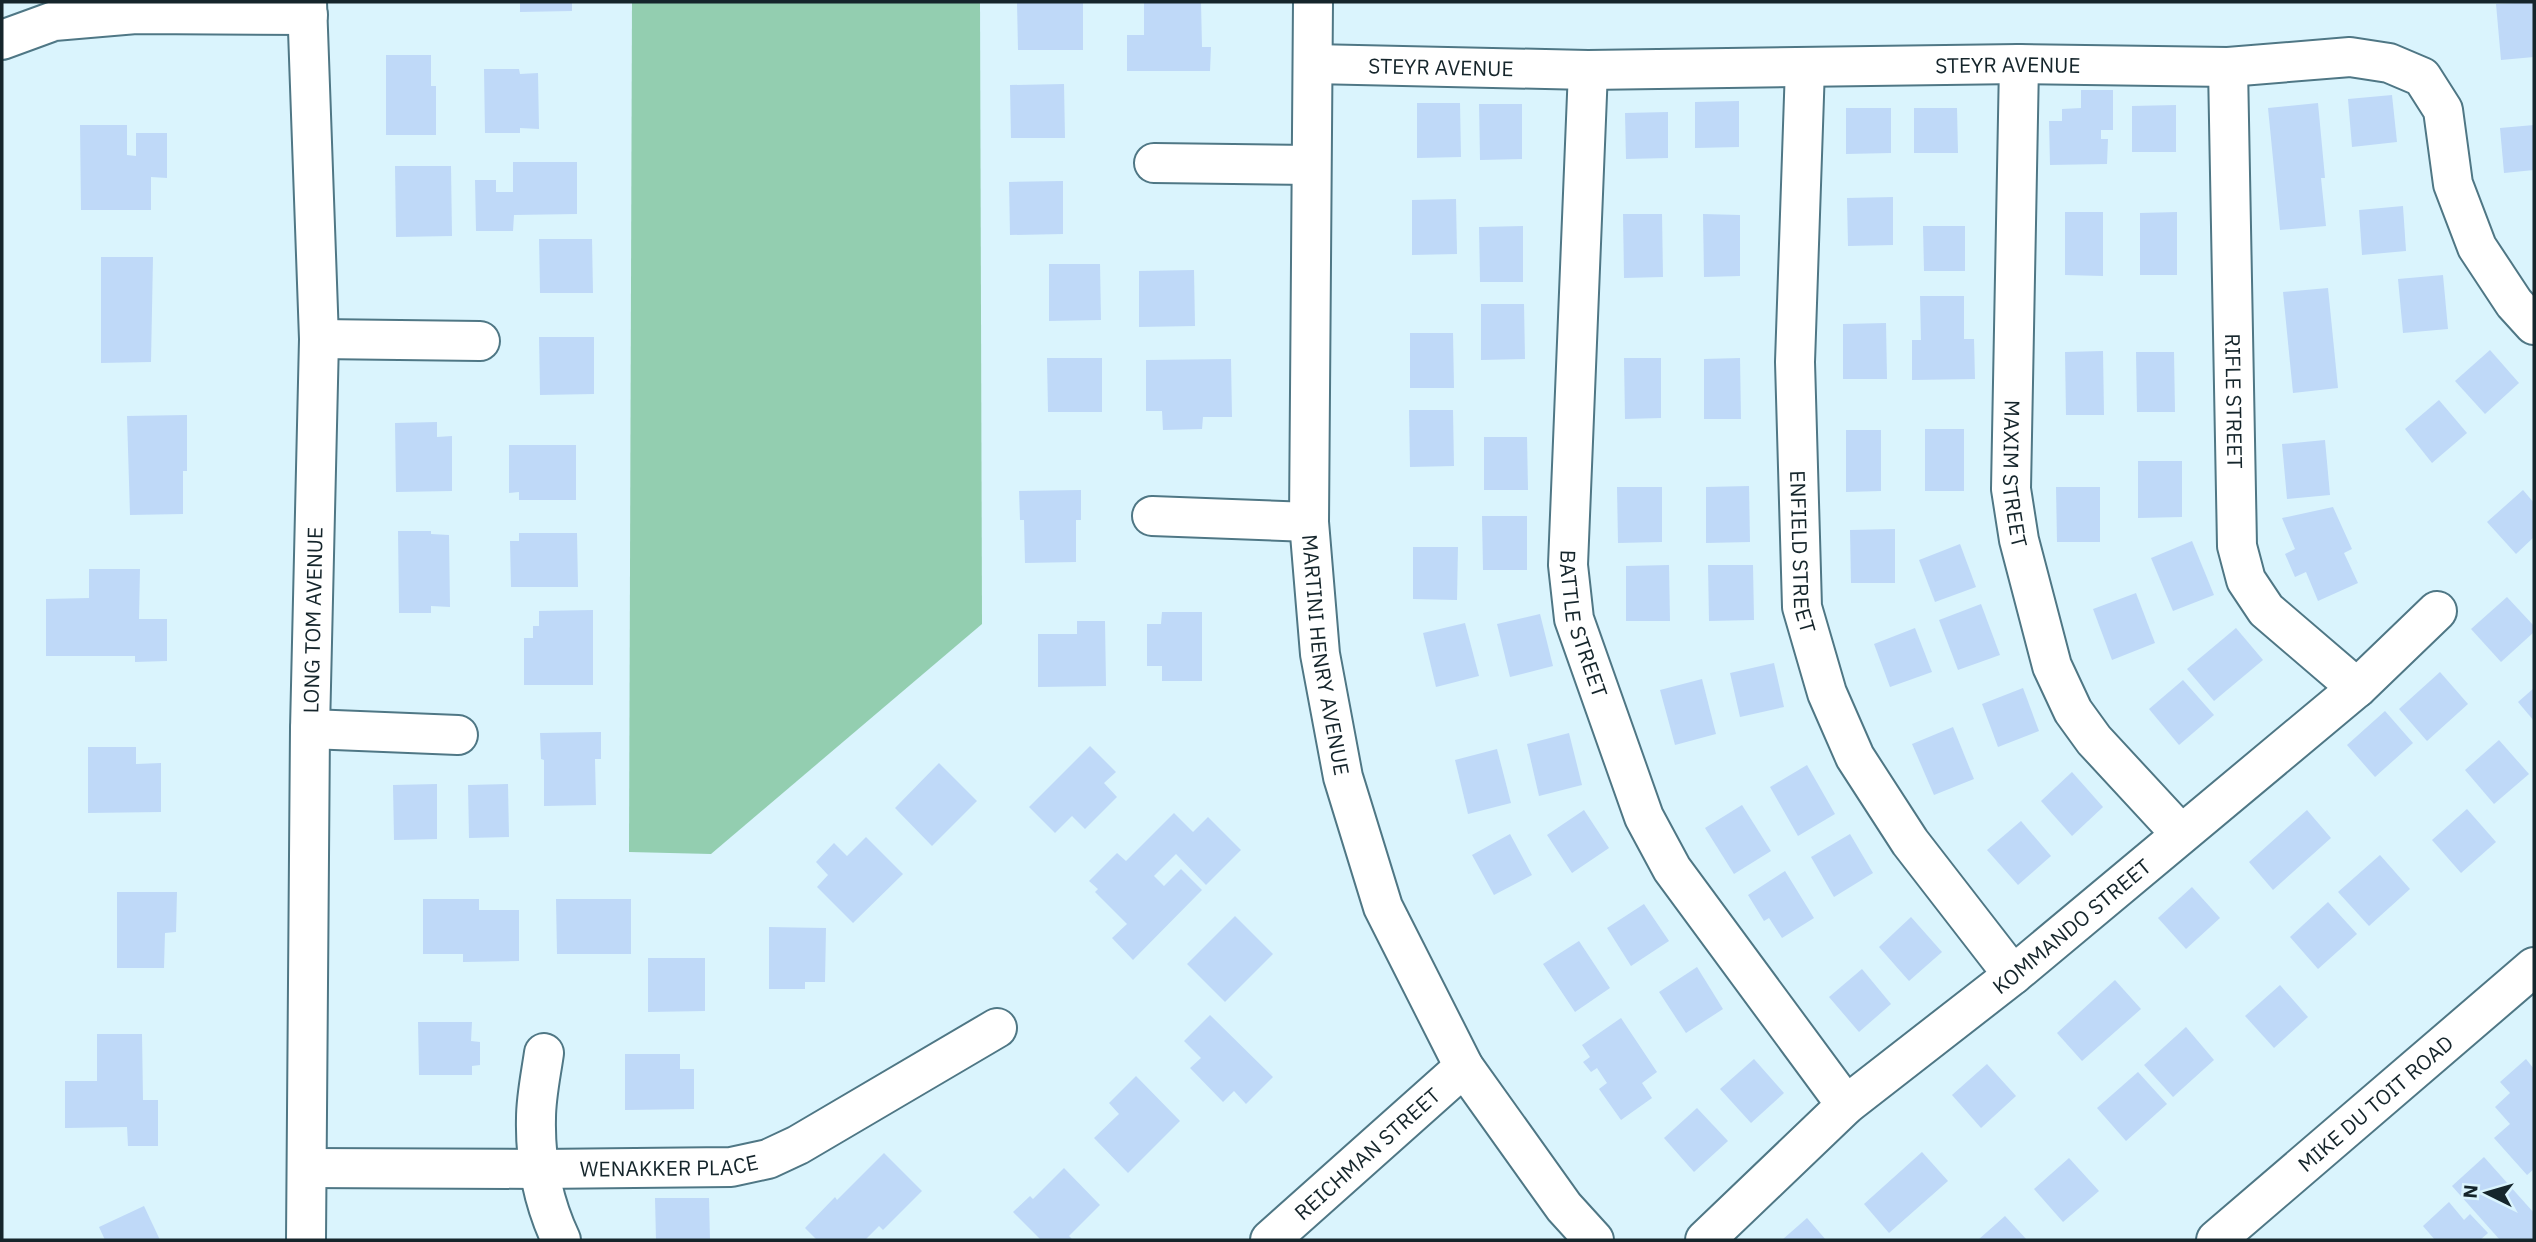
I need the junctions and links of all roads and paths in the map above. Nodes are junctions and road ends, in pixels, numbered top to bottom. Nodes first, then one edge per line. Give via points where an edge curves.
1 (1312, 2) edge
2 (307, 9) edge
3 (2, 40) edge
4 (1312, 64) junction
5 (2019, 64) junction
6 (2228, 66) junction
7 (1805, 68) junction
8 (1588, 70) junction
9 (1154, 163) dead end
10 (1311, 165) junction
11 (2534, 326) edge
12 (319, 339) junction
13 (480, 341) dead end
14 (1152, 516) dead end
15 (1309, 522) junction
16 (2437, 611) dead end
17 (2357, 688) junction
18 (310, 729) junction
19 (458, 735) dead end
20 (2180, 834) junction
21 (2534, 967) edge
22 (2012, 975) junction
23 (997, 1028) dead end
24 (544, 1053) dead end
25 (1464, 1067) junction
26 (1846, 1105) junction
27 (307, 1168) junction
28 (539, 1169) junction
29 (306, 1240) edge
30 (561, 1240) edge
31 (1270, 1240) edge
32 (1594, 1240) edge
33 (1705, 1240) edge
34 (2216, 1240) edge

1 - 4 street, MARTINI HENRY AVENUE
2 - 3 street via 54,21
2 - 12 street, LONG TOM AVENUE
4 - 8 street, STEYR AVENUE
4 - 10 street, MARTINI HENRY AVENUE
5 - 6 street, STEYR AVENUE
5 - 7 street, STEYR AVENUE
5 - 20 street, MAXIM STREET via 2011,489 2019,540 2052,666 2073,711
6 - 11 street, STEYR AVENUE via 2350,57 2389,63 2422,77 2443,110 2454,184 2477,247
6 - 17 street, RIFLE STREET via 2237,546 2246,580 2266,610
7 - 8 street, STEYR AVENUE
7 - 22 street, ENFIELD STREET via 1795,362 1802,607 1827,693 1855,757 1910,842
8 - 26 street, BATTLE STREET via 1568,565 1574,619 1644,817 1672,869
9 - 10 street
10 - 15 street, MARTINI HENRY AVENUE
12 - 13 street
12 - 18 street, LONG TOM AVENUE
14 - 15 street
15 - 25 street, MARTINI HENRY AVENUE via 1320,654 1343,777 1383,907
16 - 17 street, KOMMANDO STREET
17 - 20 street, KOMMANDO STREET
18 - 19 street
18 - 27 street, LONG TOM AVENUE
20 - 22 street, KOMMANDO STREET
21 - 34 street, MIKE DU TOIT ROAD
22 - 26 street, KOMMANDO STREET
23 - 28 street, WENAKKER PLACE via 768,1159 731,1167
24 - 28 street via 535,1116
25 - 31 street, REICHMAN STREET
25 - 32 street, MARTINI HENRY AVENUE via 1564,1207
26 - 33 street, KOMMANDO STREET
27 - 28 street, WENAKKER PLACE
27 - 29 street, LONG TOM AVENUE
28 - 30 street via 549,1216

